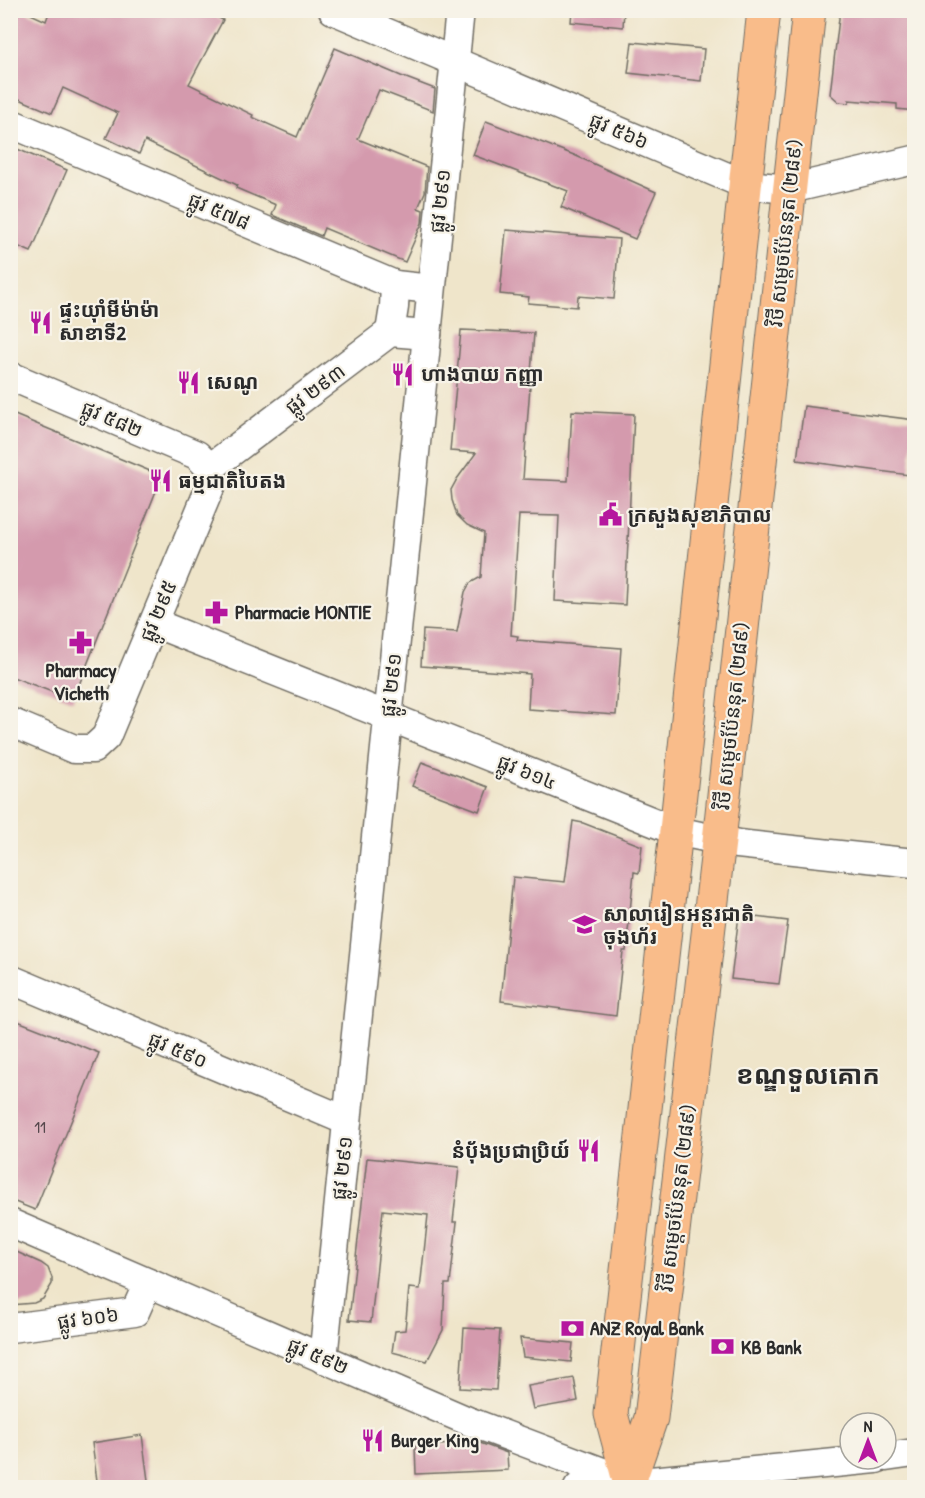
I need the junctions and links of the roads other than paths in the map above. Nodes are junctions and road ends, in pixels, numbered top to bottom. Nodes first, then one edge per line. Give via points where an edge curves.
1 (333, 10) edge
2 (460, 10) edge
3 (764, 10) edge
4 (810, 10) edge
5 (455, 62) junction
6 (10, 123) edge
7 (915, 160) edge
8 (746, 185) junction
9 (790, 189) junction
10 (395, 285) junction
11 (431, 289) junction
12 (390, 332) junction
13 (427, 335) junction
14 (10, 376) edge
15 (210, 468) junction
16 (708, 540) junction
17 (751, 545) junction
18 (154, 623) junction
19 (388, 717) junction
20 (10, 722) edge
21 (676, 831) junction
22 (718, 841) junction
23 (915, 864) edge
24 (10, 979) edge
25 (347, 1121) junction
26 (10, 1223) edge
27 (148, 1283) junction
28 (10, 1328) edge
29 (323, 1359) junction
30 (915, 1453) edge
31 (898, 1455) edge
32 (838, 1463) edge
33 (630, 1485) edge
34 (578, 1488) edge

1 - 5 street, ផ្លូវ ៥៦៦
2 - 5 street, ផ្លូវ ២៩១
3 - 8 main road, វិថី សម្តេចប៉ែននុត (២៨៩)
4 - 9 main road, វិថី សម្តេចប៉ែននុត (២៨៩)
5 - 8 street, ផ្លូវ ៥៦៦
5 - 11 street, ផ្លូវ ២៩១
6 - 10 street, ផ្លូវ ៥៧៨
7 - 9 street, ផ្លូវ ៥៦៦
8 - 9 street, ផ្លូវ ៥៦៦
8 - 16 main road, វិថី សម្តេចប៉ែននុត (២៨៩)
9 - 17 main road, វិថី សម្តេចប៉ែននុត (២៨៩)
10 - 11 street, ផ្លូវ ៥៧៨
10 - 12 street
11 - 13 street, ផ្លូវ ២៩១
12 - 13 street
12 - 15 street, ផ្លូវ ២៩៣
13 - 19 street, ផ្លូវ ២៩១
14 - 15 street, ផ្លូវ ៥៨២ via 197,455
15 - 18 street, ផ្លូវ ២៩៥ via 211,485
16 - 17 main road
16 - 21 main road, វិថី សម្តេចប៉ែននុត (២៨៩)
17 - 22 main road, វិថី សម្តេចប៉ែននុត (២៨៩)
18 - 19 street, ផ្លូវ ៦១៤
18 - 20 street, ផ្លូវ ២៩៥ via 106,737 93,749 74,750
19 - 21 street, ផ្លូវ ៦១៤
19 - 25 street, ផ្លូវ ២៩១
21 - 22 street, ផ្លូវ ៦១៤
21 - 33 main road, វិថី សម្តេចប៉ែននុត (២៨៩) via 611,1414
22 - 23 street, ផ្លូវ ៦១៤
22 - 33 main road, វិថី សម្តេចប៉ែននុត (២៨៩) via 651,1418
24 - 25 street, ផ្លូវ ៥៩០
25 - 29 street, ផ្លូវ ២៩១
26 - 27 street, ផ្លូវ ៥៩២
27 - 28 street, ផ្លូវ ៦០៦ via 135,1311
27 - 29 street, ផ្លូវ ៥៩២
29 - 33 street, ផ្លូវ ៥៩២
30 - 31 street
32 - 33 street
33 - 34 street

